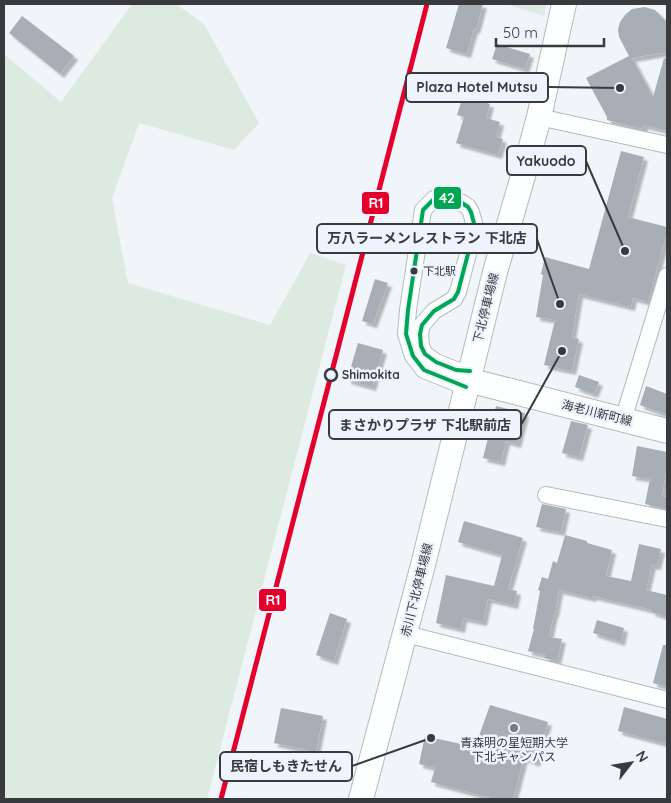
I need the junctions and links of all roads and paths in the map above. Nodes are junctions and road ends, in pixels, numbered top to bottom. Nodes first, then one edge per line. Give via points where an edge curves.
1 (564, 4) edge
2 (539, 117) junction
3 (667, 145) edge
4 (667, 276) edge
5 (468, 379) junction
6 (623, 420) junction
7 (667, 431) edge
8 (546, 495) dead end
9 (667, 519) edge
10 (406, 634) junction
11 (667, 700) edge
12 (361, 799) edge

1 - 2 main road, 下北停車場線
2 - 3 street
2 - 5 main road, 下北停車場線
4 - 6 street
5 - 5 street via 424,370 413,356 406,334 423,210 434,199 453,199 462,203 471,212 475,227 458,292 422,325 421,346 425,354 436,362
5 - 6 main road, 海老川新町線
5 - 10 main road, 赤川下北停車場線
6 - 7 main road, 海老川新町線
8 - 9 street
10 - 11 street
10 - 12 main road, 赤川下北停車場線

